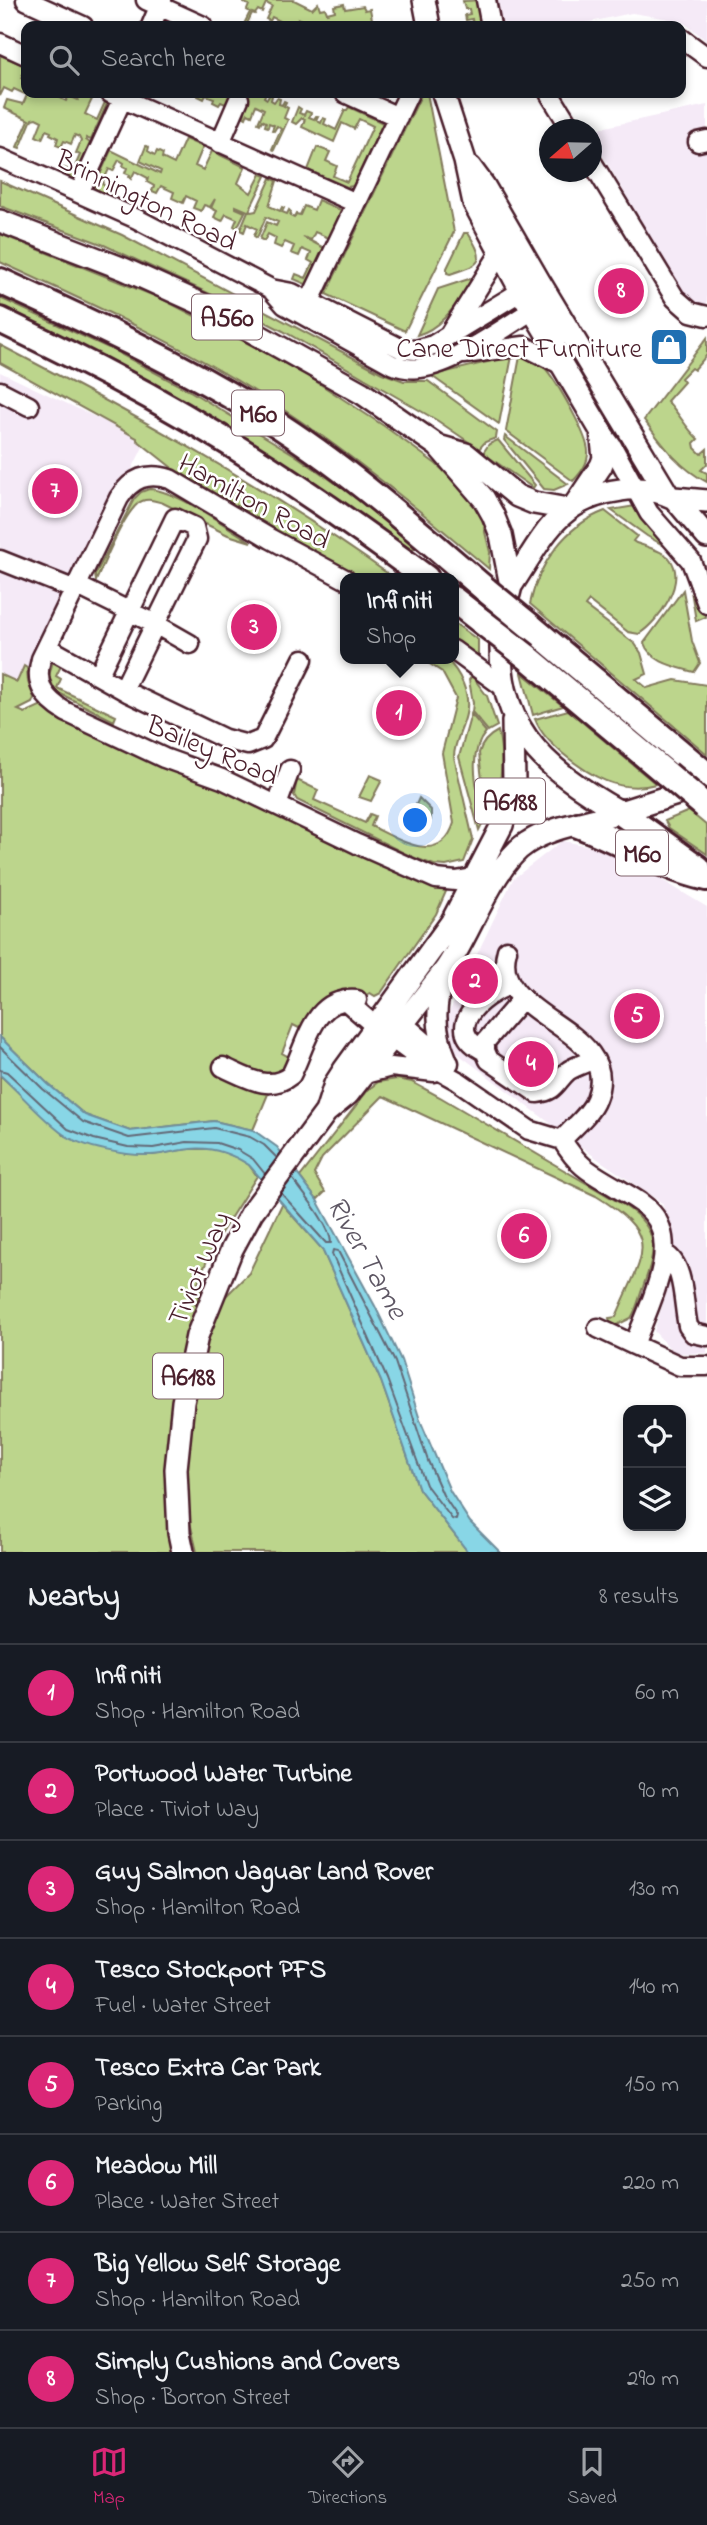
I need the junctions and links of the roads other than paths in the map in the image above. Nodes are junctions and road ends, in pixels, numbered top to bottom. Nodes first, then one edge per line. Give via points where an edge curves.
1 (26, 0) edge
2 (424, 0) edge
3 (486, 0) edge
4 (156, 2) edge
5 (72, 21) edge
6 (152, 21) edge
7 (193, 21) edge
8 (428, 21) edge
9 (490, 21) edge
10 (686, 42) edge
11 (0, 43) edge
12 (21, 53) edge
13 (707, 57) edge
14 (118, 98) edge
15 (125, 98) edge
16 (356, 98) edge
17 (407, 98) edge
18 (445, 98) edge
19 (552, 98) edge
20 (239, 99) dead end
21 (398, 117) junction
22 (565, 119) edge
23 (220, 143) junction
24 (0, 158) edge
25 (465, 161) junction
26 (602, 178) edge
27 (79, 193) junction
28 (356, 203) junction
29 (0, 220) edge
30 (500, 253) junction
31 (0, 281) edge
32 (535, 295) junction
33 (307, 308) junction
34 (707, 316) edge
35 (0, 320) edge
36 (448, 336) junction
37 (460, 353) junction
38 (562, 365) junction
39 (0, 391) edge
40 (29, 406) dead end
41 (601, 431) junction
42 (438, 446) junction
43 (635, 488) junction
44 (671, 496) junction
45 (707, 501) edge
46 (572, 506) junction
47 (707, 537) edge
48 (0, 560) edge
49 (419, 573) edge
50 (340, 576) edge
51 (511, 586) junction
52 (76, 588) junction
53 (459, 604) edge
54 (707, 604) edge
55 (130, 611) junction
56 (155, 624) junction
57 (190, 644) dead end
58 (47, 647) junction
59 (459, 654) edge
60 (303, 659) dead end
61 (99, 674) junction
62 (124, 688) junction
63 (505, 688) junction
64 (512, 716) junction
65 (290, 769) dead end
66 (701, 771) edge
67 (277, 805) junction
68 (706, 807) edge
69 (619, 812) junction
70 (571, 826) junction
71 (707, 876) edge
72 (474, 878) junction
73 (507, 950) dead end
74 (445, 970) junction
75 (509, 985) junction
76 (522, 999) junction
77 (388, 1026) junction
78 (485, 1051) junction
79 (594, 1059) junction
80 (223, 1067) dead end
81 (445, 1068) junction
82 (365, 1074) junction
83 (326, 1112) junction
84 (562, 1140) junction
85 (665, 1254) junction
86 (598, 1328) dead end
87 (707, 1336) edge
88 (634, 1345) junction
89 (707, 1366) edge
90 (183, 1552) edge

1 - 5 street
2 - 8 main road
3 - 9 street
4 - 6 street
4 - 7 street
10 - 13 street
11 - 12 street
14 - 27 street
15 - 23 street
16 - 21 street
17 - 21 street
18 - 25 main road
19 - 22 street
20 - 23 street
21 - 28 street
23 - 28 street
24 - 27 street, Brinnington Road
25 - 30 main road via 474,203
25 - 32 main road via 484,186
26 - 34 street via 675,298 691,312
27 - 33 street, Brinnington Road via 271,289 292,293
28 - 33 street
29 - 42 main road, A560 via 206,306 362,393
30 - 32 main road
30 - 36 street
31 - 66 highway, M60, bridge via 122,337 270,419 373,493
32 - 36 street, Brinnington Road
32 - 37 street, Brinnington Road
32 - 38 main road
32 - 44 main road
33 - 36 street, Brinnington Road via 402,349 424,348
33 - 37 street, Brinnington Road via 402,368 422,368
35 - 49 highway, M60 via 111,375 243,451
37 - 38 street via 524,346
38 - 41 main road
39 - 40 street
41 - 43 street
41 - 46 main road via 601,466
42 - 46 main road, A560 via 466,454 517,496 534,503
42 - 51 main road, A560 via 493,515
43 - 44 main road
43 - 46 main road via 608,491
43 - 54 street via 649,513 691,561
44 - 45 main road
44 - 47 main road
46 - 51 main road via 538,543
48 - 52 street
50 - 52 street, Hamilton Road via 170,480 149,475 126,477
51 - 63 main road via 500,648
52 - 55 street
52 - 58 street, Bailey Road
53 - 68 highway, bridge
55 - 56 street
55 - 56 street via 175,518 194,527 197,540
55 - 61 street
56 - 57 street
56 - 62 street
58 - 61 street
58 - 67 street, Bailey Road via 38,679 43,693 57,706 164,758
59 - 63 street
60 - 62 street via 263,739 248,745
61 - 62 street
63 - 64 main road
64 - 69 main road via 540,756
64 - 72 main road, Tiviot Way / A6188 via 515,772 509,804
65 - 67 street
66 - 69 main road, Tiviot Way via 680,793
67 - 72 street, Bailey Road via 436,879
69 - 70 main road, Tiviot Way
69 - 71 highway, M60
70 - 71 highway, M60 via 605,834 687,874
70 - 74 main road, Tiviot Way / A6188 via 527,843 505,863
72 - 77 main road, Tiviot Way / A6188
73 - 75 street via 504,971
74 - 77 main road, Tiviot Way / A6188
74 - 81 street via 436,1014
75 - 76 street
75 - 78 street via 485,996 464,1027 466,1038
76 - 78 street via 485,1042
76 - 79 street via 574,1037
77 - 80 street via 362,1002 332,1003 315,1022 295,1069 285,1080 271,1085
77 - 81 street
77 - 82 main road, Tiviot Way / A6188
77 - 83 main road, Tiviot Way / A6188 via 335,1084
78 - 79 street via 489,1059 537,1093 557,1086 568,1072
79 - 84 street via 600,1088 596,1100
81 - 82 street via 391,1067
81 - 84 street via 458,1082 529,1130
82 - 83 main road, Tiviot Way / A6188
83 - 90 main road, Tiviot Way / A6188 via 252,1212 197,1336 183,1402 176,1469
84 - 85 street via 576,1162 654,1214 665,1237
85 - 87 street via 679,1270 688,1326 693,1333
85 - 88 street
86 - 88 street
88 - 89 street via 680,1366

